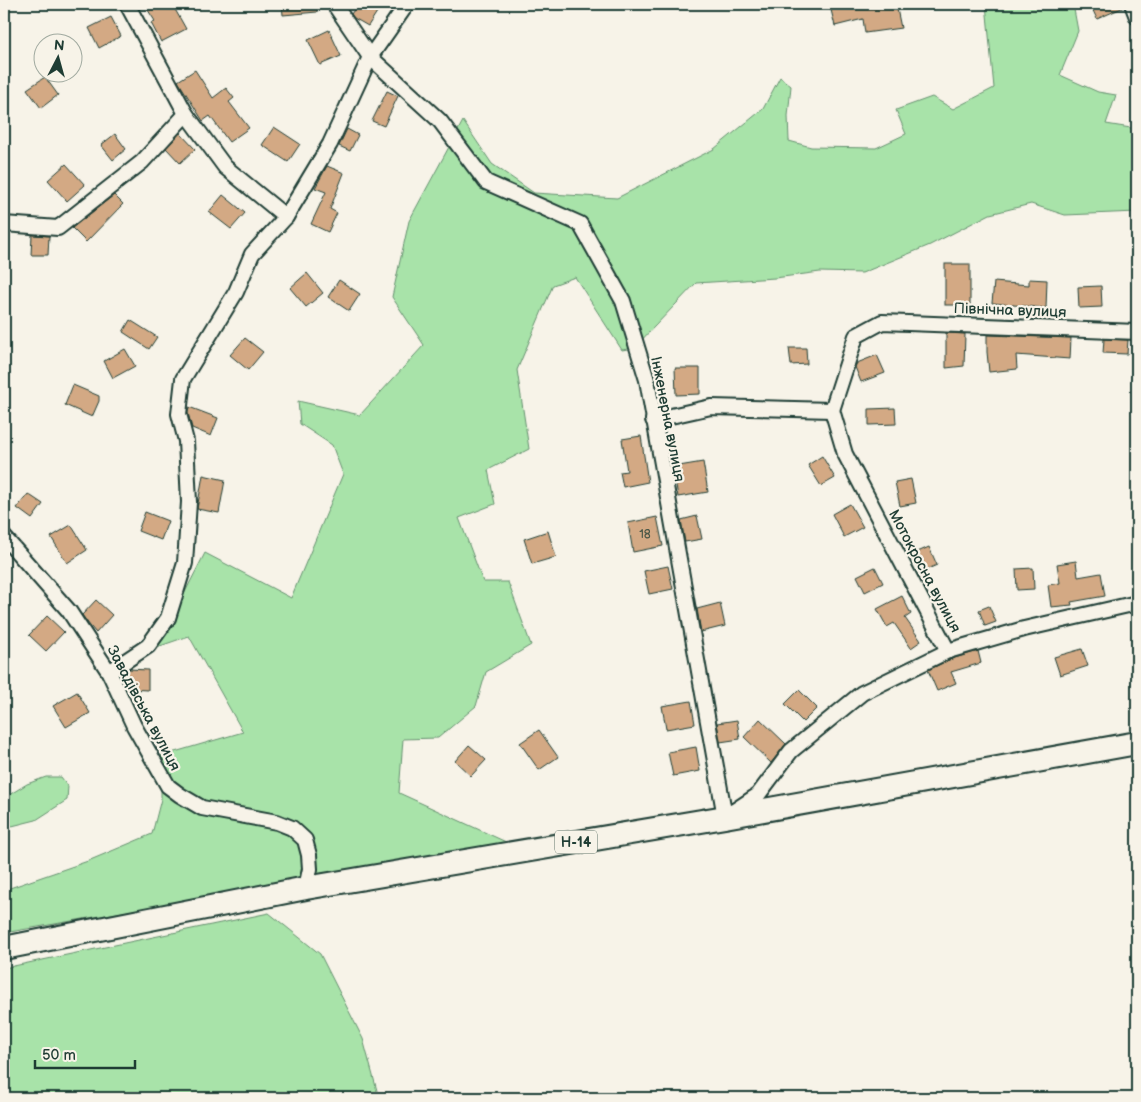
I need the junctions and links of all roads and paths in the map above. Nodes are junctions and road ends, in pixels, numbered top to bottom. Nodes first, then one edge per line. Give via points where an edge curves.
1 (127, 4) edge
2 (334, 4) edge
3 (407, 4) edge
4 (1132, 4) edge
5 (1137, 17) edge
6 (370, 57) junction
7 (186, 114) junction
8 (286, 217) junction
9 (4, 224) edge
10 (1137, 332) edge
11 (832, 410) junction
12 (653, 420) junction
13 (4, 537) edge
14 (1137, 603) edge
15 (948, 651) junction
16 (109, 672) junction
17 (1137, 743) edge
18 (725, 817) junction
19 (306, 888) junction
20 (10, 947) edge

1 - 7 street
2 - 6 street, Інженерна вулиця
3 - 6 street
4 - 5 street
6 - 8 street via 330,144
6 - 12 street, Інженерна вулиця via 440,121 486,182 580,224 623,301 647,380
7 - 8 street via 225,167
7 - 9 street via 142,162 58,228
8 - 16 street via 252,254 236,292 182,379 179,414 186,441 189,502 185,563 168,618 148,646
10 - 11 street, Північна вулиця via 882,322 856,336
11 - 12 street via 711,407
11 - 15 street, Мотокросна вулиця via 845,454
12 - 18 street, Інженерна вулиця
13 - 16 street, Завадівська вулиця via 69,611
14 - 15 street, Мотокросна вулиця via 1024,629
15 - 18 street via 862,693 791,751 758,795
16 - 19 street, Завадівська вулиця via 134,726 168,786 202,808 277,822 292,828 305,840 309,854
17 - 18 main road, Н-14
18 - 19 main road, Н-14
19 - 20 main road, Н-14

